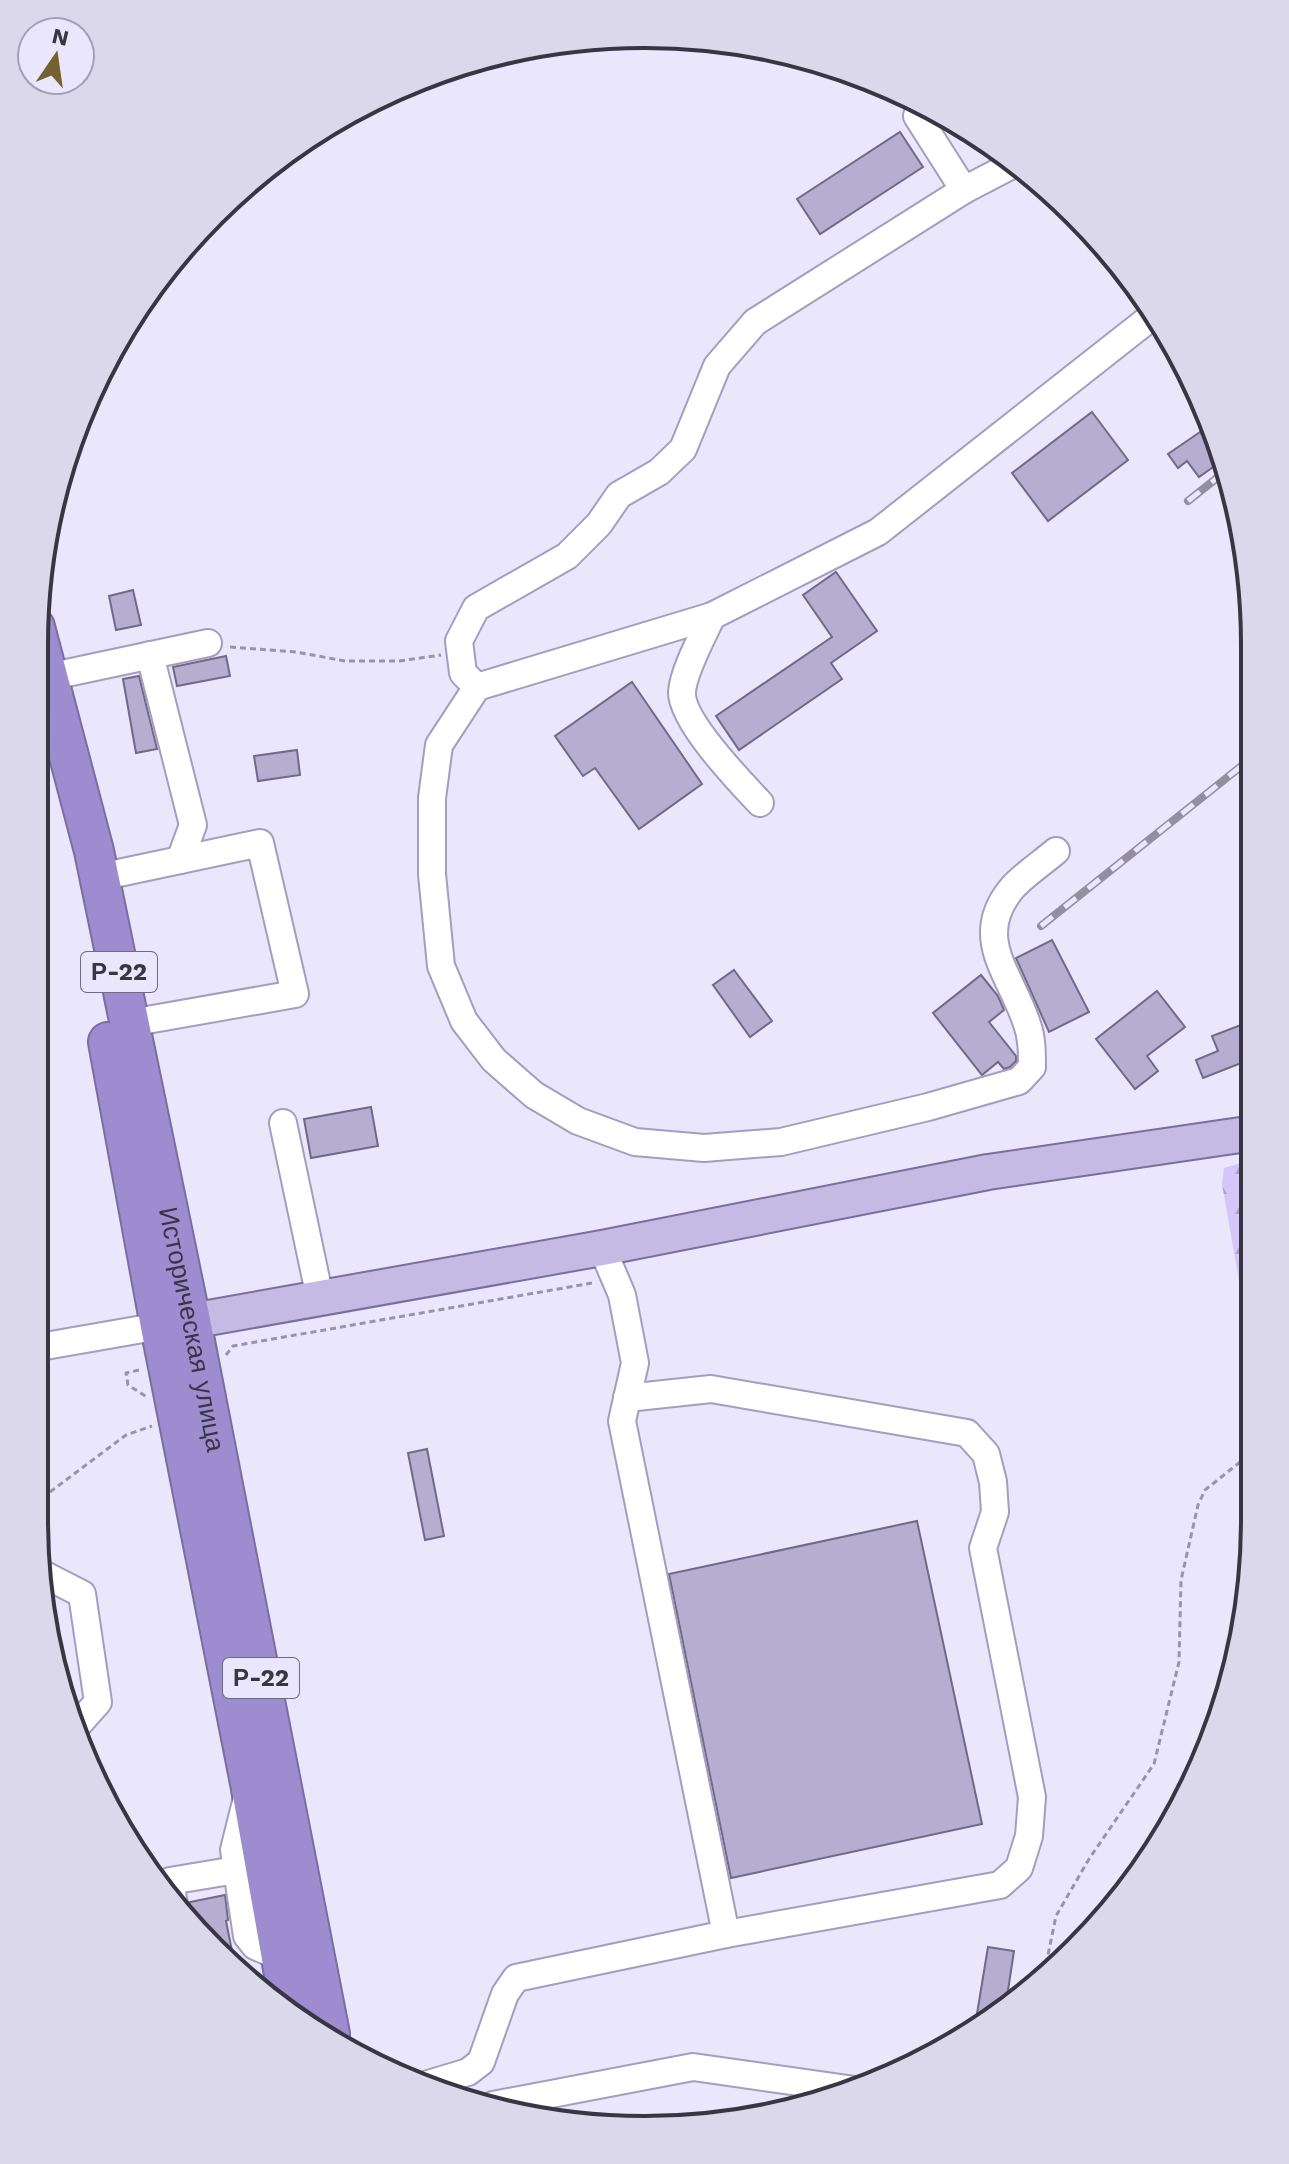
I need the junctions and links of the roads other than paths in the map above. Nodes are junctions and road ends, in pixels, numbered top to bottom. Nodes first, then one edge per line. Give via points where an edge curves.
1 (917, 116) dead end
2 (1005, 169) edge
3 (964, 190) junction
4 (1145, 322) edge
5 (712, 616) junction
6 (208, 643) road end
7 (150, 655) junction
8 (48, 677) joint
9 (477, 687) junction
10 (48, 770) edge
11 (760, 803) dead end
12 (1056, 851) dead end
13 (180, 860) junction
14 (100, 877) junction
15 (130, 1023) junction
16 (283, 1123) dead end
17 (1241, 1135) edge
18 (602, 1248) junction
19 (320, 1298) junction
20 (176, 1324) junction
21 (48, 1346) edge
22 (183, 1362) junction
23 (627, 1398) junction
24 (51, 1578) edge
25 (83, 1719) edge
26 (250, 1783) junction
27 (236, 1870) junction
28 (170, 1882) edge
29 (726, 1934) junction
30 (281, 1957) junction
31 (285, 1996) edge
32 (328, 2024) edge
33 (442, 2080) edge
34 (829, 2086) edge
35 (512, 2101) edge

1 - 3 street
2 - 3 street
3 - 9 street via 755,322 717,366 683,449 659,472 619,495 567,556 476,608 459,641 463,673
4 - 5 street via 878,532
5 - 9 street
5 - 11 street via 682,693 694,724
6 - 7 street
7 - 8 street
7 - 13 street via 193,825
8 - 14 highway, Историческая улица / Р-22
9 - 12 street via 439,745 432,798 432,874 441,966 464,1021 494,1060 534,1095 578,1121 635,1142 704,1148 781,1142 1019,1081 1032,1067 1032,1049 994,947 993,929 998,910 1014,887
10 - 20 highway, Историческая улица / Р-22 via 73,860
13 - 14 street
13 - 15 street via 260,843 295,994
14 - 15 highway, Историческая улица / Р-22
15 - 20 highway, Историческая улица / Р-22
16 - 19 street
17 - 18 main road via 988,1172
18 - 19 main road
18 - 23 street via 622,1295 635,1363
19 - 20 main road
20 - 21 street
20 - 22 highway, Историческая улица / Р-22
22 - 26 highway, Историческая улица / Р-22
22 - 32 highway, Историческая улица / Р-22
23 - 29 street via 622,1421
23 - 29 street via 711,1389 967,1433 986,1454 993,1482 995,1512 983,1548 1032,1797 1029,1836 1019,1868 1000,1885
24 - 25 street via 82,1594 98,1702
26 - 27 street via 234,1850
26 - 30 highway, Историческая улица / Р-22
27 - 28 street
27 - 30 street via 247,1936 255,1946
29 - 33 street via 516,1978 481,2062
30 - 31 highway, Историческая улица / Р-22
34 - 35 street via 693,2067

